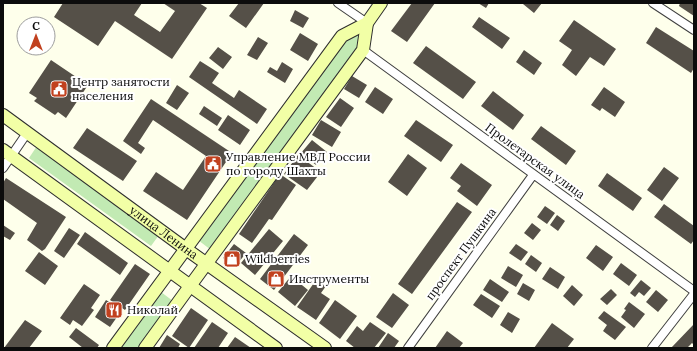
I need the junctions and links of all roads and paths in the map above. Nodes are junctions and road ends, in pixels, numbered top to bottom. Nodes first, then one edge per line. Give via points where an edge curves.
1 (338, 3) edge
2 (381, 3) edge
3 (653, 3) edge
4 (367, 23) junction
5 (694, 30) edge
6 (363, 50) junction
7 (3, 115) edge
8 (27, 133) junction
9 (7, 153) edge
10 (3, 168) edge
11 (533, 175) junction
12 (186, 248) junction
13 (206, 263) junction
14 (170, 271) junction
15 (190, 286) junction
16 (694, 293) edge
17 (113, 348) edge
18 (145, 348) edge
19 (276, 348) edge
20 (325, 348) edge
21 (408, 348) edge
22 (652, 348) edge

1 - 4 street
2 - 4 main road
3 - 5 street
4 - 6 main road
4 - 12 main road via 342,36
6 - 11 street, Пролетарская улица
6 - 13 main road
7 - 8 main road, улица Ленина
8 - 9 street
8 - 12 main road, улица Ленина
9 - 10 street
9 - 14 main road
11 - 16 street, Пролетарская улица
11 - 21 street, проспект Пушкина
12 - 13 main road, улица Ленина
12 - 14 main road
13 - 15 main road
13 - 20 main road, улица Ленина
14 - 15 main road
14 - 17 main road
15 - 18 main road
15 - 19 main road
16 - 22 street

